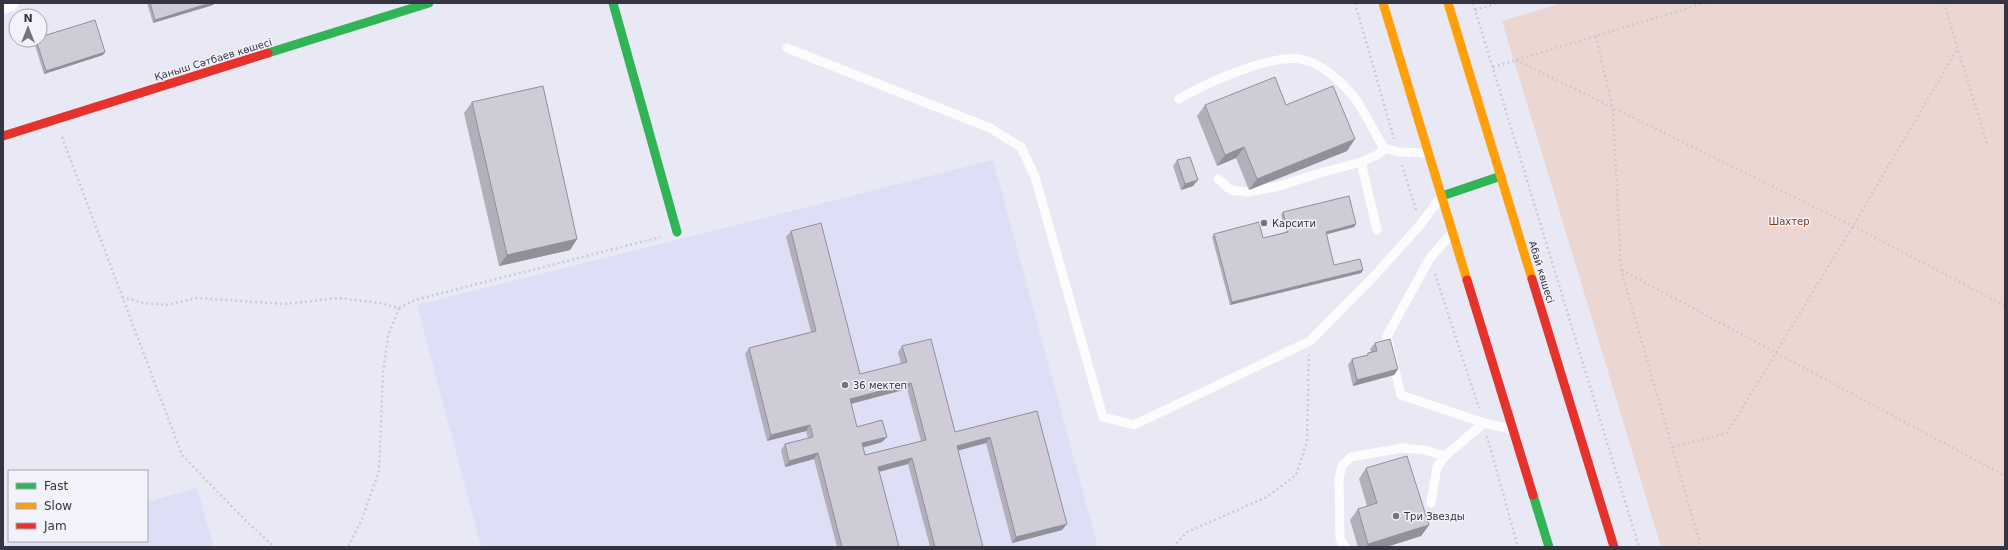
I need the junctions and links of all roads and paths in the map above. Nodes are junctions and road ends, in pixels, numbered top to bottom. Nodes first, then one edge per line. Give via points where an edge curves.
1 (10, 3) edge
2 (429, 3) edge
3 (613, 3) edge
4 (1384, 3) edge
5 (1448, 3) edge
6 (1473, 3) edge
7 (1498, 3) edge
8 (1705, 3) edge
9 (1944, 3) edge
10 (3, 5) edge
11 (1475, 10) junction
12 (1596, 36) junction
13 (787, 48) dead end
14 (1958, 48) junction
15 (1516, 60) junction
16 (1493, 68) junction
17 (1179, 99) dead end
18 (1613, 110) junction
19 (55, 120) junction
20 (3, 136) edge
21 (1987, 144) dead end
22 (1384, 148) junction
23 (1429, 153) junction
24 (1361, 162) junction
25 (1501, 176) junction
26 (1218, 179) dead end
27 (1442, 196) junction
28 (1853, 226) junction
29 (1377, 230) dead end
30 (677, 232) joint
31 (1453, 232) junction
32 (1622, 270) junction
33 (122, 297) junction
34 (2005, 306) edge
35 (399, 308) junction
36 (1310, 341) junction
37 (1776, 352) junction
38 (1484, 423) junction
39 (1513, 430) junction
40 (1672, 447) junction
41 (1445, 456) junction
42 (2005, 476) edge
43 (1431, 503) dead end
44 (274, 547) edge
45 (348, 547) edge
46 (1173, 547) edge
47 (1345, 547) edge
48 (1549, 547) edge
49 (1614, 547) edge
50 (1639, 547) edge
51 (1701, 547) edge

1 - 10 street
2 - 19 main road, Қаныш Сәтбаев көшесі
3 - 30 main road
4 - 23 main road
5 - 25 main road, Абай көшесі
6 - 11 path
7 - 11 path
8 - 12 path
9 - 14 path
11 - 16 path
12 - 15 path
12 - 18 path
13 - 36 lane via 990,128 1021,148 1035,177 1103,417 1134,425
14 - 21 path
14 - 28 path
15 - 16 path
15 - 18 path
16 - 50 path
17 - 22 lane via 1193,90 1253,66 1284,59 1304,59 1326,70 1345,87 1361,107
18 - 28 path
18 - 32 path
19 - 20 main road, Қаныш Сәтбаев көшесі
19 - 33 path
22 - 23 lane via 1398,152
22 - 24 lane via 1379,154
23 - 27 main road
24 - 26 lane via 1276,187 1247,192 1231,190
24 - 29 lane
25 - 27 main road
25 - 49 main road, Абай көшесі
27 - 31 main road
27 - 36 lane via 1378,273
28 - 34 path
28 - 37 path
30 - 35 path via 415,300
31 - 38 lane via 1430,258 1386,336 1401,395
31 - 39 main road
32 - 37 path
32 - 40 path
33 - 35 path via 166,305 197,298 285,304 338,298
33 - 44 path via 182,455
35 - 45 path via 388,336 383,373 379,471 362,519
36 - 46 path via 1307,442 1296,475 1267,497 1187,532
37 - 40 path via 1727,433
37 - 42 path
38 - 39 lane
38 - 41 lane
39 - 48 main road
40 - 51 path
41 - 43 lane via 1437,467
41 - 47 lane via 1424,450 1402,448 1351,457 1342,466 1339,478 1340,539

